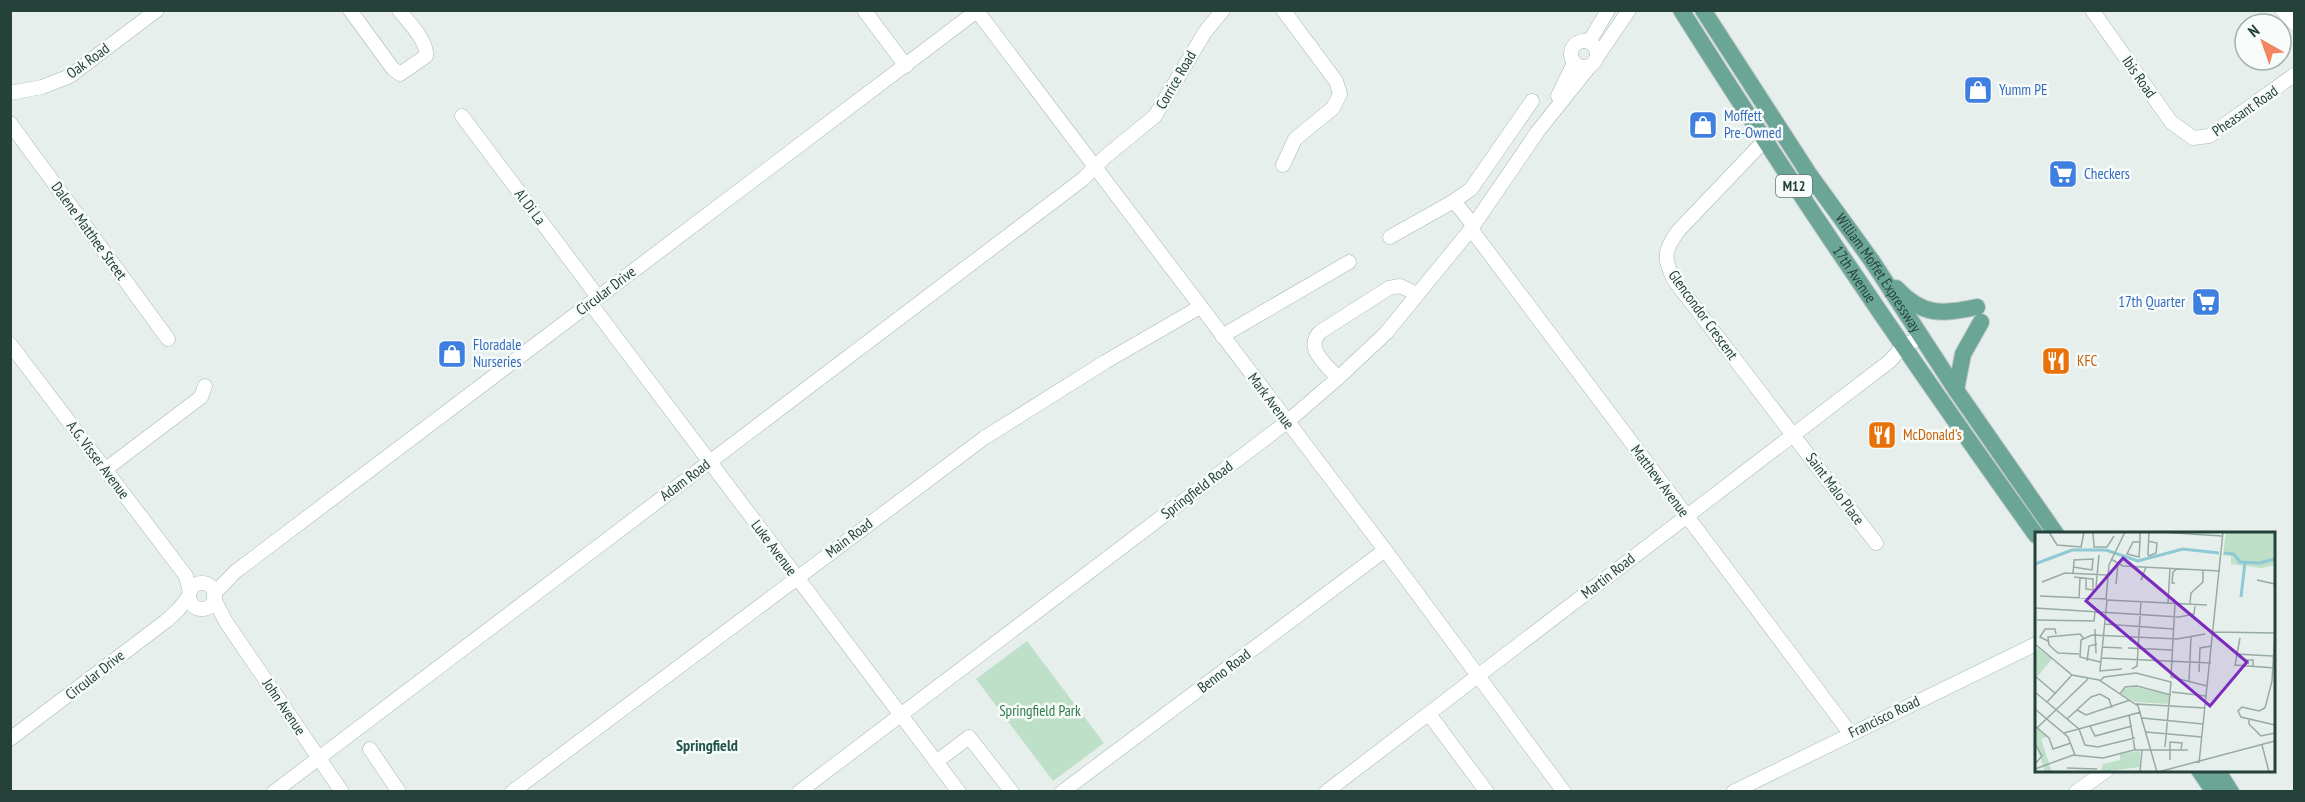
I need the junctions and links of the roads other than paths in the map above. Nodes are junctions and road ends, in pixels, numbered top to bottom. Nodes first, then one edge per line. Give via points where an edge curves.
1 (157, 10) edge
2 (350, 10) edge
3 (399, 10) edge
4 (864, 10) edge
5 (1223, 10) edge
6 (1283, 10) edge
7 (1608, 10) edge
8 (1629, 10) edge
9 (1681, 10) edge
10 (1703, 10) edge
11 (2283, 10) edge
12 (978, 11) edge
13 (2097, 12) edge
14 (2295, 23) edge
15 (1589, 42) junction
16 (1594, 62) junction
17 (1574, 63) junction
18 (906, 66) junction
19 (2295, 75) edge
20 (10, 93) edge
21 (1532, 101) dead end
22 (462, 116) dead end
23 (10, 123) edge
24 (1538, 131) junction
25 (2193, 138) joint
26 (1764, 141) junction
27 (1283, 165) dead end
28 (1096, 166) junction
29 (1454, 201) junction
30 (1472, 227) junction
31 (1390, 237) dead end
32 (1872, 261) junction
33 (1349, 262) dead end
34 (1417, 294) junction
35 (594, 300) junction
36 (1200, 307) junction
37 (1222, 336) junction
38 (168, 339) dead end
39 (1926, 343) junction
40 (10, 344) edge
41 (1907, 352) junction
42 (1338, 378) junction
43 (205, 386) dead end
44 (1956, 390) junction
45 (1287, 422) junction
46 (1793, 435) junction
47 (709, 462) junction
48 (106, 470) junction
49 (1686, 516) junction
50 (2035, 532) edge
51 (2055, 532) edge
52 (1876, 543) dead end
53 (1385, 550) junction
54 (797, 577) junction
55 (202, 591) junction
56 (201, 608) junction
57 (178, 610) junction
58 (226, 622) junction
59 (2035, 645) edge
60 (1478, 677) junction
61 (900, 714) junction
62 (1429, 714) junction
63 (1850, 733) junction
64 (10, 739) edge
65 (370, 749) dead end
66 (318, 757) junction
67 (936, 762) junction
68 (2106, 772) edge
69 (2200, 772) edge
70 (2218, 772) edge
71 (273, 792) edge
72 (342, 792) edge
73 (399, 792) edge
74 (512, 792) edge
75 (799, 792) edge
76 (959, 792) edge
77 (1012, 792) edge
78 (1062, 792) edge
79 (1326, 792) edge
80 (1487, 792) edge
81 (1564, 792) edge
82 (1732, 792) edge
83 (2076, 792) edge
84 (2214, 792) edge
85 (2231, 792) edge

1 - 20 street, Oak Road via 70,76
2 - 3 street via 400,74 427,52
4 - 18 street
5 - 28 street, Corrice Road via 1204,32 1155,116
6 - 27 street via 1336,81 1340,94 1333,108 1295,139
7 - 15 street
8 - 16 street, Springfield Road
9 - 26 main road, 17th Avenue / M12
10 - 32 main road, William Moffet Expressway / M12 via 1809,174
11 - 14 street
12 - 18 street, Circular Drive
12 - 28 street, Mark Avenue
13 - 25 street, Ibis Road via 2171,122
15 - 16 street via 1596,48
15 - 17 street via 1574,47
16 - 17 street via 1581,67
16 - 24 street, Springfield Road
17 - 24 street, Springfield Road
18 - 35 street, Circular Drive
19 - 25 street, Pheasant Road via 2209,136
21 - 29 street via 1471,189
22 - 35 street, Al Di La
23 - 38 street, Dalene Matthee Street
24 - 30 street, Springfield Road
26 - 41 main road, 17th Avenue / M12
26 - 46 street, Glencondor Crescent via 1678,231 1665,254 1674,280
28 - 36 street, Mark Avenue
28 - 47 street, Adam Road
29 - 30 street, Matthew Avenue
29 - 31 street
30 - 34 street, Springfield Road
30 - 49 street, Matthew Avenue
32 - 39 main road, William Moffet Expressway / M12
32 - 44 main road via 1901,293 1926,311 1979,315 1963,354
33 - 37 street
34 - 42 street, Springfield Road via 1386,333
34 - 42 street via 1400,286 1389,288 1320,332 1313,343 1314,351
35 - 47 street, Luke Avenue
35 - 55 street, Circular Drive via 235,572
36 - 37 street, Mark Avenue
36 - 54 street, Main Road via 1019,413
37 - 45 street, Mark Avenue
39 - 41 street, Martin Road
39 - 44 main road, William Moffet Expressway / M12
40 - 48 street, A.G. Visser Avenue
41 - 46 street, Martin Road
41 - 50 main road, 17th Avenue / M12
42 - 45 street, Springfield Road
43 - 48 street via 201,397
44 - 51 main road, William Moffet Expressway / M12
45 - 53 street, Mark Avenue
45 - 61 street, Springfield Road
46 - 49 street, Martin Road
46 - 52 street, Saint Malo Place
47 - 54 street, Luke Avenue
47 - 66 street, Adam Road
48 - 55 street, A.G. Visser Avenue via 186,576
49 - 60 street, Martin Road
49 - 63 street, Matthew Avenue
53 - 60 street, Mark Avenue
53 - 78 street, Benno Road
54 - 61 street, Luke Avenue
54 - 74 street, Main Road
55 - 56 street via 194,605
55 - 57 street, Circular Drive
55 - 58 street, John Avenue
56 - 57 street
56 - 58 street, John Avenue
57 - 64 street, Circular Drive
58 - 66 street, John Avenue
59 - 63 street, Francisco Road
60 - 62 street, Martin Road
60 - 81 street, Mark Avenue
61 - 67 street, Luke Avenue
61 - 75 street, Springfield Road
62 - 79 street, Martin Road
62 - 80 street
63 - 82 street, Francisco Road
65 - 73 street
66 - 71 street, Adam Road
66 - 72 street, John Avenue
67 - 76 street, Luke Avenue
67 - 77 street via 969,737
68 - 83 street
69 - 84 main road
70 - 85 main road

